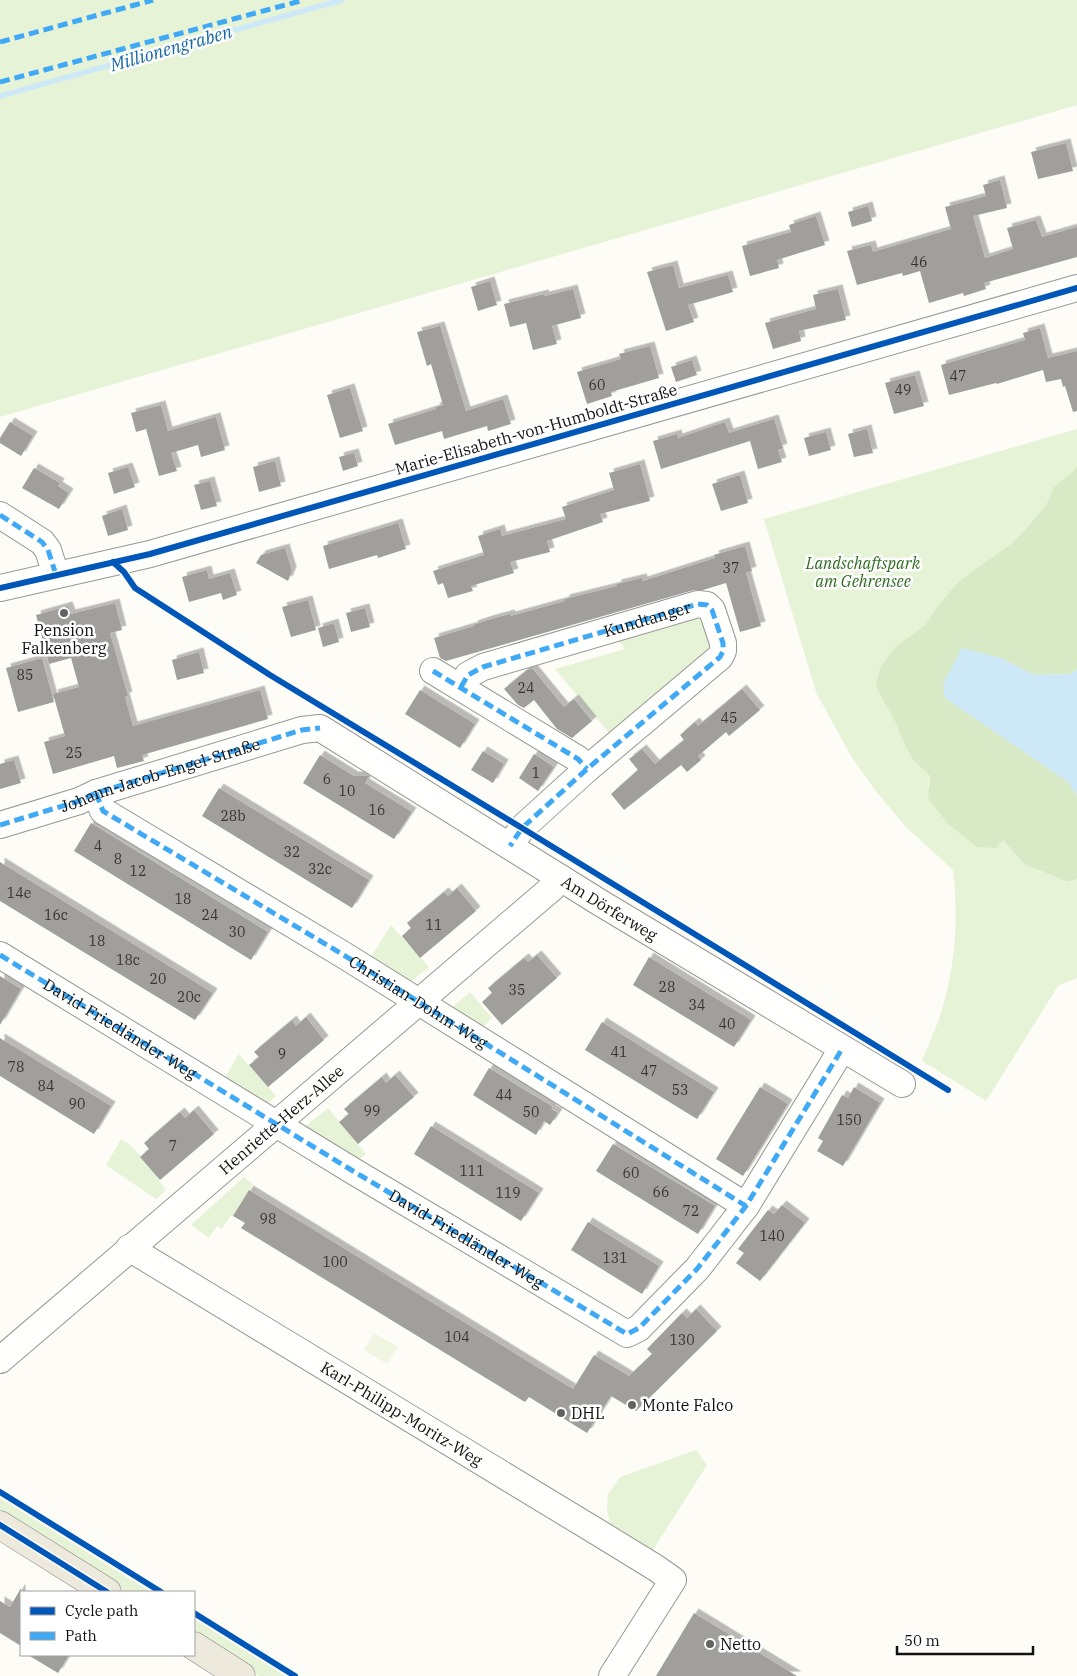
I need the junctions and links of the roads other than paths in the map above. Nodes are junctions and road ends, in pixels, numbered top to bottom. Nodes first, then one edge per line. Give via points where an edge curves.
1 (1077, 288) edge
2 (0, 515) edge
3 (56, 574) junction
4 (0, 588) edge
5 (433, 671) dead end
6 (461, 687) junction
7 (320, 728) joint
8 (587, 769) junction
9 (96, 793) junction
10 (0, 825) edge
11 (510, 846) junction
12 (559, 877) junction
13 (0, 955) edge
14 (418, 1002) junction
15 (842, 1049) junction
16 (902, 1084) dead end
17 (275, 1124) junction
18 (746, 1206) junction
19 (130, 1248) junction
20 (0, 1360) edge
21 (0, 1525) edge
22 (105, 1591) edge
23 (195, 1647) edge
24 (241, 1676) edge
25 (612, 1676) edge

1 - 3 street, Marie-Elisabeth-von-Humboldt-Straße via 150,554
2 - 3 street via 42,542
3 - 4 street, Marie-Elisabeth-von-Humboldt-Straße
5 - 6 street
6 - 8 street via 578,759
6 - 8 street, Kundtanger via 468,675 484,667 698,604 707,605 712,610 723,643 724,651 720,657
7 - 9 street, Johann-Jacob-Engel-Straße via 302,730
7 - 11 street, Am Dörferweg
8 - 11 street, Kundtanger via 522,828
9 - 10 street, Johann-Jacob-Engel-Straße
9 - 14 street, Christian-Dohm-Weg via 103,811
11 - 12 street, Am Dörferweg
12 - 14 street, Henriette-Herz-Allee via 552,888
12 - 15 street, Am Dörferweg
13 - 17 street, David-Friedländer-Weg
14 - 17 street, Henriette-Herz-Allee
14 - 18 street, Christian-Dohm-Weg
15 - 16 street, Am Dörferweg
15 - 18 street, David-Friedländer-Weg
17 - 18 street, David-Friedländer-Weg via 627,1334 640,1328 696,1269
17 - 19 street, Henriette-Herz-Allee
19 - 20 street, Henriette-Herz-Allee
19 - 25 street, Karl-Philipp-Moritz-Weg via 673,1580
21 - 22 main road
23 - 24 main road

